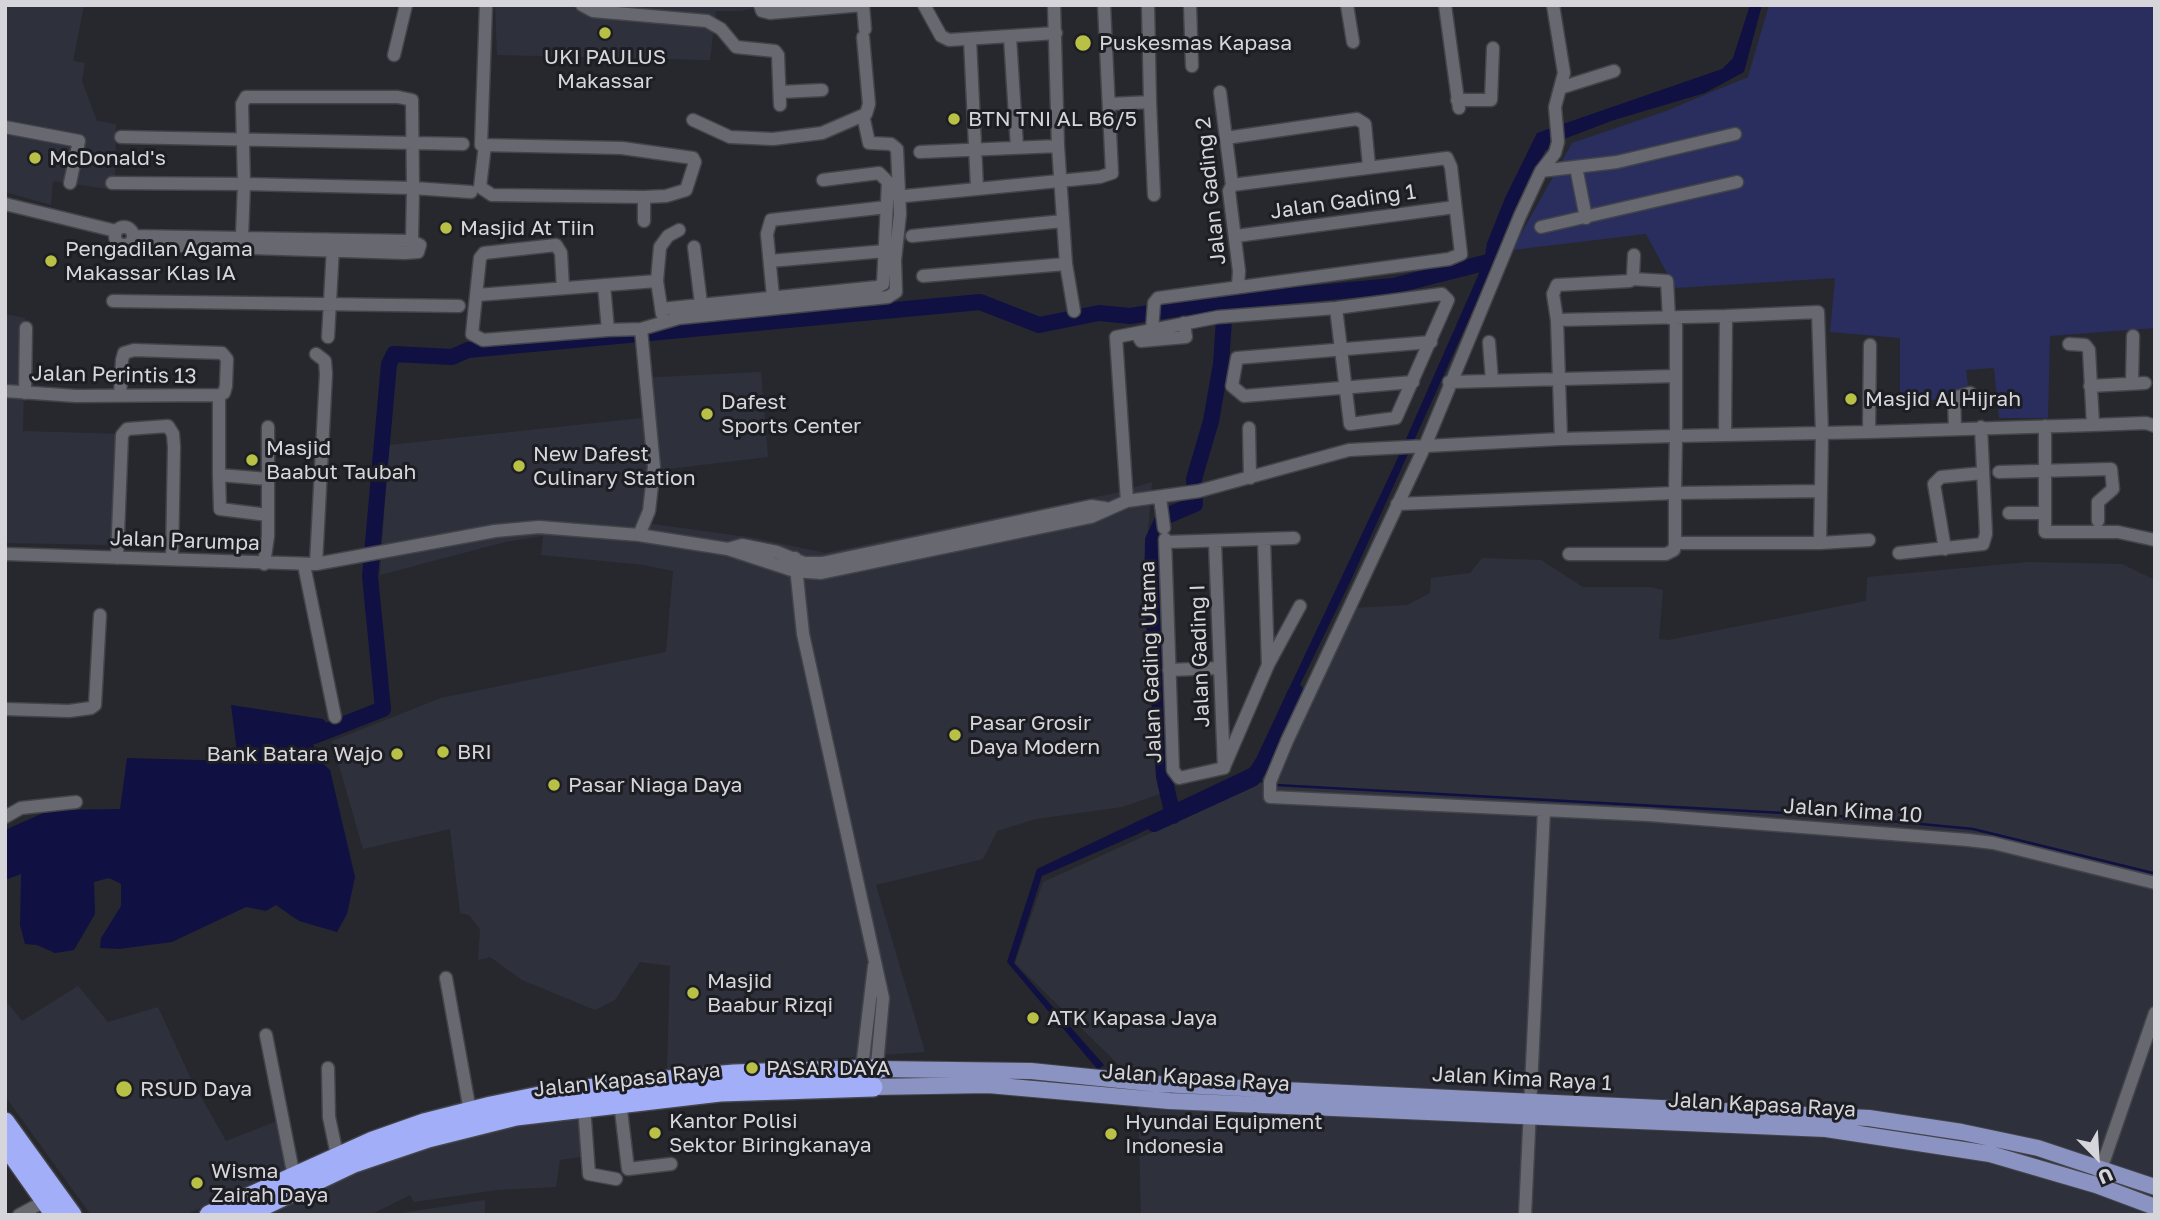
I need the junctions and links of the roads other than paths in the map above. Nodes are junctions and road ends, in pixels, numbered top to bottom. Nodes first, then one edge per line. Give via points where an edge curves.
1 (406, 5) edge
2 (486, 5) edge
3 (582, 5) edge
4 (760, 5) edge
5 (863, 5) edge
6 (924, 5) edge
7 (1054, 5) edge
8 (1104, 5) edge
9 (1147, 5) edge
10 (1190, 5) edge
11 (1347, 5) edge
12 (1445, 5) edge
13 (1552, 5) edge
14 (1056, 33) junction
15 (1010, 37) junction
16 (970, 39) junction
17 (1353, 42) dead end
18 (1493, 48) dead end
19 (394, 55) dead end
20 (1192, 66) dead end
21 (1615, 71) dead end
22 (1560, 88) junction
23 (822, 90) dead end
24 (1220, 92) dead end
25 (1150, 102) junction
26 (1110, 104) junction
27 (863, 115) junction
28 (693, 120) dead end
29 (5, 127) edge
30 (1735, 134) dead end
31 (121, 137) dead end
32 (1226, 138) junction
33 (243, 139) junction
34 (414, 142) junction
35 (463, 145) dead end
36 (485, 145) junction
37 (1058, 145) junction
38 (974, 147) junction
39 (1017, 147) junction
40 (920, 152) dead end
41 (1370, 166) junction
42 (1576, 167) junction
43 (1541, 171) junction
44 (823, 180) dead end
45 (1060, 180) junction
46 (1737, 182) dead end
47 (70, 183) dead end
48 (112, 183) dead end
49 (243, 184) junction
50 (1232, 185) junction
51 (413, 188) junction
52 (976, 188) junction
53 (471, 192) dead end
54 (905, 195) dead end
55 (1154, 195) dead end
56 (644, 197) junction
57 (5, 204) edge
58 (887, 207) junction
59 (1455, 207) junction
60 (1586, 218) junction
61 (644, 220) dead end
62 (1063, 221) junction
63 (1541, 227) dead end
64 (679, 230) dead end
65 (912, 236) dead end
66 (1236, 236) junction
67 (242, 237) junction
68 (130, 240) junction
69 (272, 244) junction
70 (333, 246) junction
71 (694, 247) dead end
72 (885, 251) junction
73 (1634, 255) dead end
74 (770, 261) junction
75 (1066, 264) junction
76 (923, 276) dead end
77 (1632, 279) junction
78 (657, 281) junction
79 (604, 285) junction
80 (1238, 286) junction
81 (563, 288) junction
82 (477, 295) junction
83 (773, 297) junction
84 (113, 301) dead end
85 (329, 302) junction
86 (701, 304) junction
87 (459, 306) dead end
88 (1336, 308) junction
89 (1074, 311) dead end
90 (662, 315) junction
91 (1726, 316) junction
92 (1673, 318) junction
93 (1557, 320) junction
94 (1184, 323) junction
95 (1152, 325) junction
96 (26, 328) dead end
97 (608, 330) junction
98 (1137, 334) junction
99 (642, 336) junction
100 (2133, 336) dead end
101 (328, 337) dead end
102 (1431, 342) junction
103 (1489, 342) dead end
104 (2068, 344) dead end
105 (1870, 345) dead end
106 (1340, 351) junction
107 (316, 354) dead end
108 (1676, 376) junction
109 (1561, 379) junction
110 (1413, 382) junction
111 (1449, 382) junction
112 (1492, 382) junction
113 (2090, 386) junction
114 (1345, 388) junction
115 (5, 391) edge
116 (26, 393) junction
117 (1970, 393) dead end
118 (219, 395) junction
119 (120, 396) junction
120 (2093, 425) junction
121 (2045, 426) junction
122 (2155, 426) edge
123 (268, 427) dead end
124 (1981, 427) junction
125 (1250, 428) dead end
126 (1955, 428) junction
127 (1869, 432) junction
128 (1822, 433) junction
129 (1724, 435) junction
130 (1676, 436) junction
131 (1561, 439) junction
132 (1420, 446) junction
133 (1999, 472) dead end
134 (2045, 472) junction
135 (1983, 473) junction
136 (219, 475) junction
137 (1250, 478) junction
138 (268, 479) junction
139 (1820, 491) junction
140 (1675, 493) junction
141 (1160, 498) junction
142 (1126, 501) junction
143 (1397, 504) junction
144 (2009, 513) dead end
145 (2044, 513) junction
146 (268, 514) junction
147 (2098, 521) dead end
148 (639, 535) junction
149 (1165, 536) junction
150 (1294, 538) dead end
151 (1264, 540) junction
152 (1869, 540) dead end
153 (2155, 540) edge
154 (1820, 542) junction
155 (1215, 543) junction
156 (1675, 543) junction
157 (1945, 549) junction
158 (1899, 553) dead end
159 (5, 554) edge
160 (1569, 554) dead end
161 (117, 558) junction
162 (172, 559) junction
163 (264, 564) junction
164 (795, 564) junction
165 (310, 565) junction
166 (1300, 606) dead end
167 (100, 615) dead end
168 (1268, 666) junction
169 (1220, 668) junction
170 (1169, 670) junction
171 (5, 709) edge
172 (335, 717) dead end
173 (1224, 768) junction
174 (76, 802) dead end
175 (1544, 810) junction
176 (5, 817) edge
177 (2155, 883) edge
178 (446, 978) dead end
179 (2155, 1013) edge
180 (266, 1035) dead end
181 (328, 1068) dead end
182 (868, 1078) junction
183 (657, 1089) junction
184 (560, 1101) junction
185 (620, 1101) junction
186 (584, 1106) junction
187 (1528, 1109) junction
188 (470, 1111) junction
189 (5, 1122) edge
190 (426, 1131) junction
191 (16, 1151) edge
192 (337, 1155) junction
193 (671, 1164) dead end
194 (2101, 1167) junction
195 (294, 1177) junction
196 (616, 1178) dead end
197 (2096, 1185) junction
198 (2155, 1187) edge
199 (2155, 1207) edge
200 (50, 1208) edge
201 (240, 1211) edge
202 (19, 1215) edge
203 (72, 1215) edge
204 (209, 1215) edge
205 (1525, 1215) edge

1 - 19 street
2 - 36 street via 479,142
3 - 23 street via 587,11 710,22 736,47 776,52 780,99
4 - 5 street via 762,11 771,13
5 - 27 street via 869,104
6 - 16 street via 944,38
7 - 14 street
8 - 26 street
9 - 25 street
10 - 20 street
11 - 17 street
12 - 18 street via 1458,104 1491,100
13 - 22 street via 1564,74
14 - 15 street
14 - 37 street
15 - 16 street
15 - 39 street
16 - 38 street
21 - 22 street
22 - 43 street via 1555,107 1558,142
24 - 32 street, Jalan Gading 2
25 - 26 street
25 - 55 street
26 - 45 street via 1112,173
27 - 28 street via 822,133 773,139 730,137
27 - 90 street via 869,143 896,145 899,159 893,295
29 - 47 street via 79,141
30 - 42 street
31 - 33 street
32 - 41 street via 1357,119 1365,124
32 - 50 street, Jalan Gading 2
33 - 34 street
33 - 34 street via 242,104 252,95 398,97 412,100
33 - 49 street
34 - 35 street
34 - 51 street
36 - 56 street via 480,187 492,195
36 - 56 street via 622,148 695,160 687,190
37 - 39 street
37 - 45 street
38 - 39 street
38 - 40 street
38 - 52 street
41 - 50 street
41 - 59 street via 1447,158
42 - 43 street
42 - 60 street
43 - 111 street
44 - 58 street via 879,173 888,181
45 - 52 street
45 - 62 street
46 - 60 street
48 - 49 street
49 - 51 street
49 - 67 street
50 - 66 street, Jalan Gading 2
51 - 53 street
51 - 70 street via 412,241
52 - 54 street
56 - 61 street
57 - 68 street via 116,231 118,243
58 - 72 street
58 - 74 street via 771,220 767,227
59 - 66 street, Jalan Gading 1
59 - 80 street via 1462,248 1456,257
60 - 63 street
62 - 65 street
62 - 75 street
64 - 78 street via 660,247
66 - 80 street, Jalan Gading 2
67 - 68 street
67 - 69 street
68 - 69 street
69 - 70 street
70 - 85 street
71 - 86 street
72 - 74 street
72 - 83 street via 883,284 877,287
73 - 77 street
74 - 83 street
75 - 76 street
75 - 89 street
77 - 92 street via 1667,281
77 - 93 street via 1558,285 1553,294
78 - 79 street
78 - 90 street
79 - 81 street
79 - 97 street
80 - 95 street via 1166,296 1154,303
81 - 82 street
81 - 82 street via 561,253 556,245 490,250 480,258
82 - 97 street via 471,324 477,339
83 - 86 street
84 - 85 street
85 - 87 street
85 - 101 street
86 - 90 street
88 - 94 street
88 - 102 street via 1442,294 1448,300
88 - 106 street
90 - 99 street
91 - 92 street
91 - 128 street via 1818,312
91 - 129 street
92 - 93 street
92 - 108 street
93 - 109 street
94 - 95 street
94 - 98 street via 1186,337 1141,341
95 - 98 street
96 - 116 street
97 - 99 street
98 - 142 street via 1116,337
99 - 148 street via 654,467 649,511
100 - 113 street via 2138,383
102 - 106 street
102 - 110 street
103 - 112 street
104 - 113 street via 2088,347
105 - 127 street
106 - 114 street
106 - 114 street via 1237,358 1232,386 1244,396
107 - 165 street via 324,361 326,374
108 - 109 street
108 - 130 street
109 - 112 street
109 - 131 street
110 - 114 street
110 - 114 street via 1396,418 1350,424
111 - 112 street
111 - 132 street
113 - 120 street
115 - 116 street, Jalan Perintis 13
116 - 119 street, Jalan Perintis 13
117 - 126 street via 1954,398
118 - 119 street, Jalan Perintis 13
118 - 119 street via 226,386 227,359 222,353 134,350 124,353 121,360
118 - 136 street, Jalan Perintis 13
120 - 121 street, Jalan Parumpa
120 - 122 street, Jalan Parumpa
121 - 124 street, Jalan Parumpa
121 - 134 street
123 - 138 street
124 - 126 street, Jalan Parumpa
124 - 135 street
125 - 137 street
126 - 127 street, Jalan Parumpa
127 - 128 street, Jalan Parumpa
128 - 129 street, Jalan Parumpa
128 - 139 street
129 - 130 street, Jalan Parumpa
130 - 131 street, Jalan Parumpa
130 - 140 street
131 - 132 street, Jalan Parumpa
132 - 137 street, Jalan Parumpa via 1349,450
132 - 143 street
133 - 134 street
134 - 145 street
134 - 147 street via 2113,470 2113,489 2098,502
135 - 157 street via 1986,540 1979,546
135 - 157 street via 1941,477 1934,485
136 - 138 street
136 - 146 street, Jalan Perintis 13 via 220,509
137 - 141 street, Jalan Parumpa
138 - 146 street
139 - 140 street
139 - 154 street
140 - 143 street
140 - 156 street
141 - 142 street, Jalan Parumpa
141 - 149 street
142 - 164 street, Jalan Parumpa via 1091,517 821,573
143 - 175 street, Jalan Kima 10 via 1269,786 1272,798
144 - 145 street
145 - 153 street via 2048,533 2118,532
146 - 163 street
148 - 164 street, Jalan Parumpa
148 - 165 street, Jalan Parumpa via 515,528
149 - 155 street, Jalan Gading Utama
149 - 170 street, Jalan Gading Utama
150 - 151 street, Jalan Gading Utama
151 - 155 street, Jalan Gading Utama
151 - 168 street
152 - 154 street
154 - 156 street
155 - 169 street, Jalan Gading I
156 - 160 street via 1667,554
157 - 158 street
159 - 161 street, Jalan Parumpa
161 - 162 street, Jalan Parumpa
161 - 162 street via 122,435 127,429 168,426 174,447
162 - 163 street, Jalan Parumpa
163 - 165 street, Jalan Parumpa
164 - 182 street via 803,634 874,965
165 - 172 street
166 - 168 street
167 - 171 street via 95,705 69,711
168 - 173 street
169 - 170 street
169 - 173 street, Jalan Gading I
170 - 173 street, Jalan Gading Utama via 1175,774 1179,778
174 - 176 street via 21,808
175 - 177 street, Jalan Kima 10 via 1968,840
175 - 187 street
178 - 188 street
179 - 194 street
180 - 195 street
181 - 192 street via 329,1116
182 - 183 highway, Jalan Kapasa Raya via 734,1074
182 - 187 main road, Jalan Kapasa Raya
183 - 184 highway, Jalan Kapasa Raya
183 - 185 highway, Jalan Kapasa Raya
184 - 186 highway, Jalan Kapasa Raya
184 - 188 highway, Jalan Kapasa Raya
184 - 190 highway, Jalan Kapasa Raya via 516,1116
185 - 186 highway, Jalan Kapasa Raya
185 - 193 street via 628,1168
186 - 196 street via 589,1174
187 - 194 main road, Jalan Kima Raya 1 via 1869,1118 1962,1132
187 - 197 main road, Jalan Kapasa Raya via 1826,1129 1990,1154
187 - 205 street
188 - 190 highway, Jalan Kapasa Raya
189 - 191 highway
190 - 192 highway, Jalan Kapasa Raya
190 - 201 highway, Jalan Kapasa Raya
191 - 200 highway
191 - 203 highway
192 - 195 highway, Jalan Kapasa Raya
194 - 197 street
194 - 198 main road, Jalan Kima Raya 1
195 - 201 highway, Jalan Kapasa Raya
197 - 199 main road, Jalan Kapasa Raya
200 - 202 street
201 - 204 highway, Jalan Kapasa Raya

